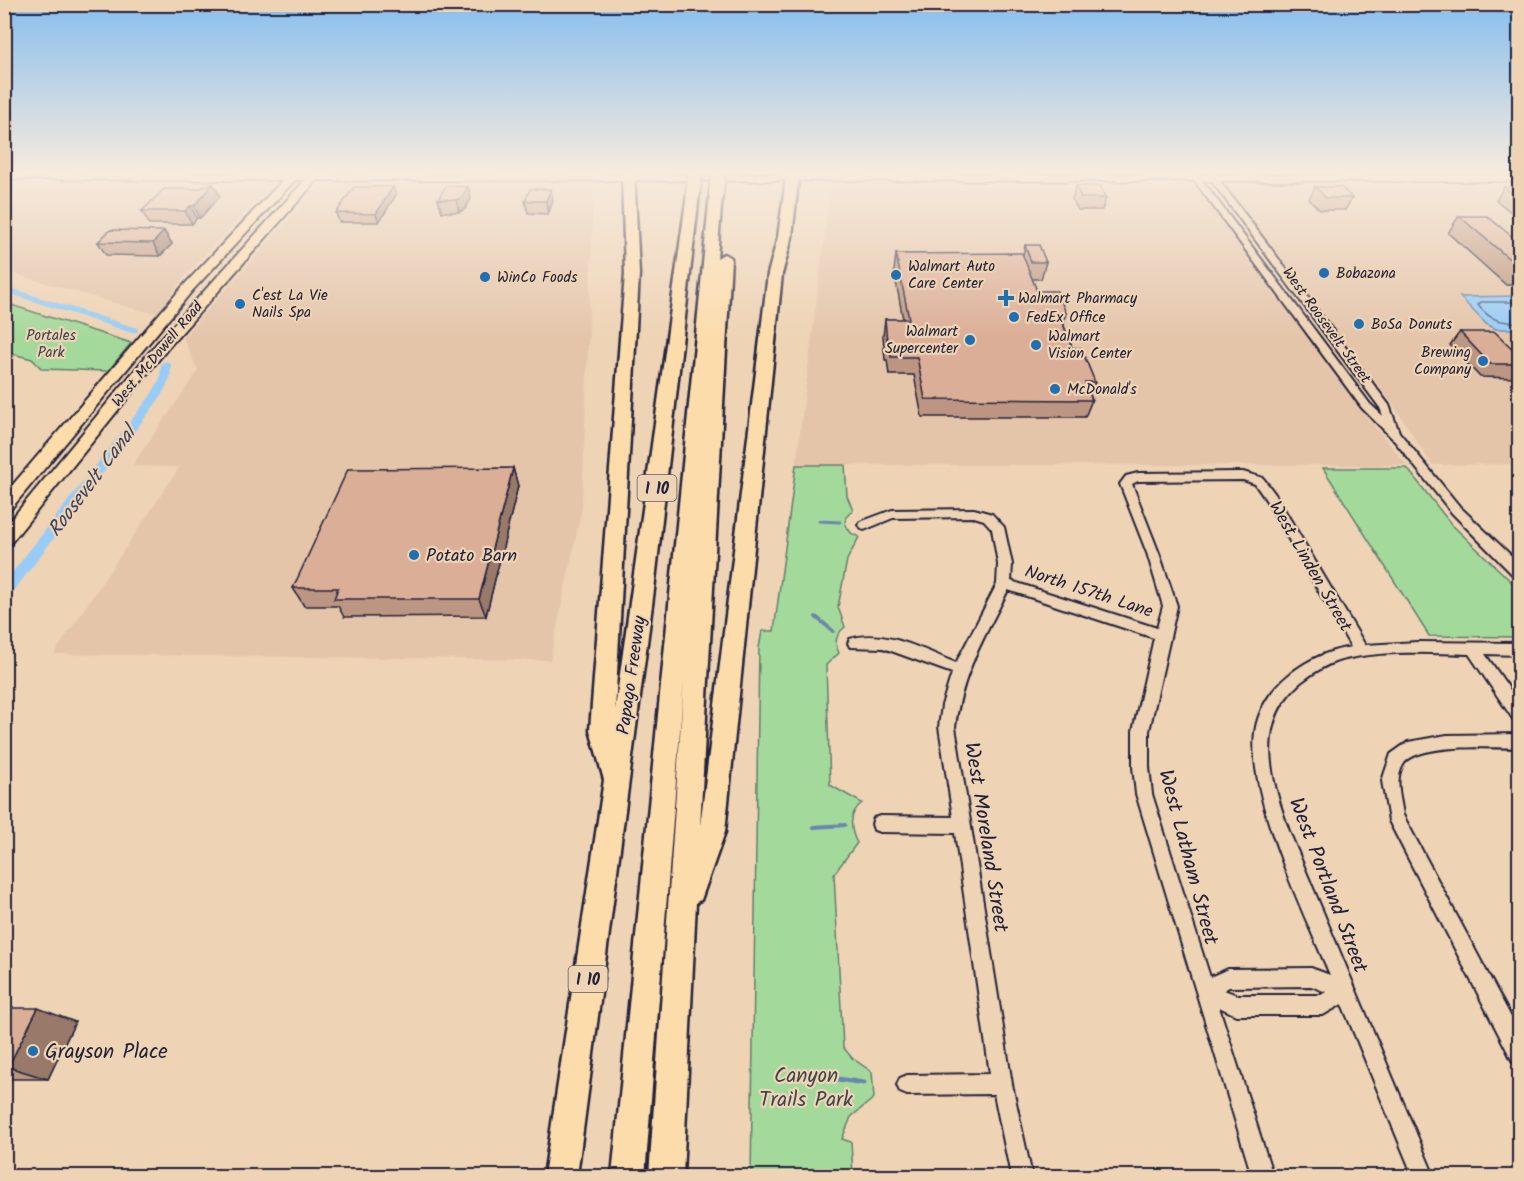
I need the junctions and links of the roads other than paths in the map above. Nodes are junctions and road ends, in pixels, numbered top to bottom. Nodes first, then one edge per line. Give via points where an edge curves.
1 (245, 227) edge
2 (267, 227) edge
3 (631, 227) edge
4 (689, 227) edge
5 (717, 227) edge
6 (719, 227) edge
7 (786, 227) edge
8 (1232, 227) edge
9 (1250, 227) edge
10 (188, 288) junction
11 (213, 288) junction
12 (95, 398) junction
13 (1396, 436) junction
14 (57, 476) junction
15 (1259, 481) joint
16 (4, 506) edge
17 (864, 525) dead end
18 (4, 540) edge
19 (1520, 573) edge
20 (1004, 584) junction
21 (1162, 635) junction
22 (855, 643) dead end
23 (1474, 649) junction
24 (1520, 649) edge
25 (1361, 651) junction
26 (960, 670) junction
27 (1520, 717) edge
28 (1520, 741) edge
29 (615, 782) junction
30 (880, 824) dead end
31 (962, 825) junction
32 (683, 913) junction
33 (1203, 990) junction
34 (1346, 991) junction
35 (1520, 1055) edge
36 (1002, 1084) junction
37 (907, 1085) dead end
38 (560, 1176) edge
39 (628, 1176) edge
40 (666, 1176) edge
41 (1021, 1176) edge
42 (1262, 1176) edge
43 (1423, 1176) edge

1 - 10 main road, West McDowell Road
2 - 11 main road, West McDowell Road
3 - 29 highway via 632,274 602,730
4 - 29 highway, Papago Freeway / I 10, bridge via 655,507
5 - 39 highway
6 - 32 highway
7 - 32 highway via 775,274 712,832
8 - 13 street, West Roosevelt Street via 1366,406
9 - 13 street, West Roosevelt Street via 1385,407
10 - 11 main road
10 - 12 main road, West McDowell Road
11 - 14 main road, West McDowell Road
12 - 14 main road via 97,408 51,464 50,471
12 - 16 main road, West McDowell Road
13 - 19 street, West Roosevelt Street via 1456,510
14 - 18 main road, West McDowell Road
15 - 21 street, West Latham Street via 1243,476 1138,477 1126,484 1170,606
15 - 25 street, West Linden Street
17 - 20 street, West Moreland Street via 892,514 974,513 988,517 998,527 1005,564
20 - 21 street, North 157th Lane
20 - 26 street, West Moreland Street
21 - 33 street, West Latham Street via 1142,731 1144,794
22 - 26 street via 883,642
23 - 24 street, West Portland Street
23 - 25 street, West Portland Street
23 - 27 street
25 - 34 street, West Portland Street via 1322,661 1300,675 1281,692 1263,729 1262,759 1272,807
26 - 31 street, West Moreland Street via 947,727
28 - 35 street via 1447,742 1414,747 1396,759 1390,781 1395,816
29 - 38 highway, Papago Freeway / I 10
30 - 31 street
31 - 36 street, West Moreland Street
32 - 40 highway
33 - 34 street via 1228,978 1311,977
33 - 34 street via 1236,1005 1323,1005
33 - 42 street, West Latham Street
34 - 43 street, West Portland Street
36 - 37 street
36 - 41 street, West Moreland Street

